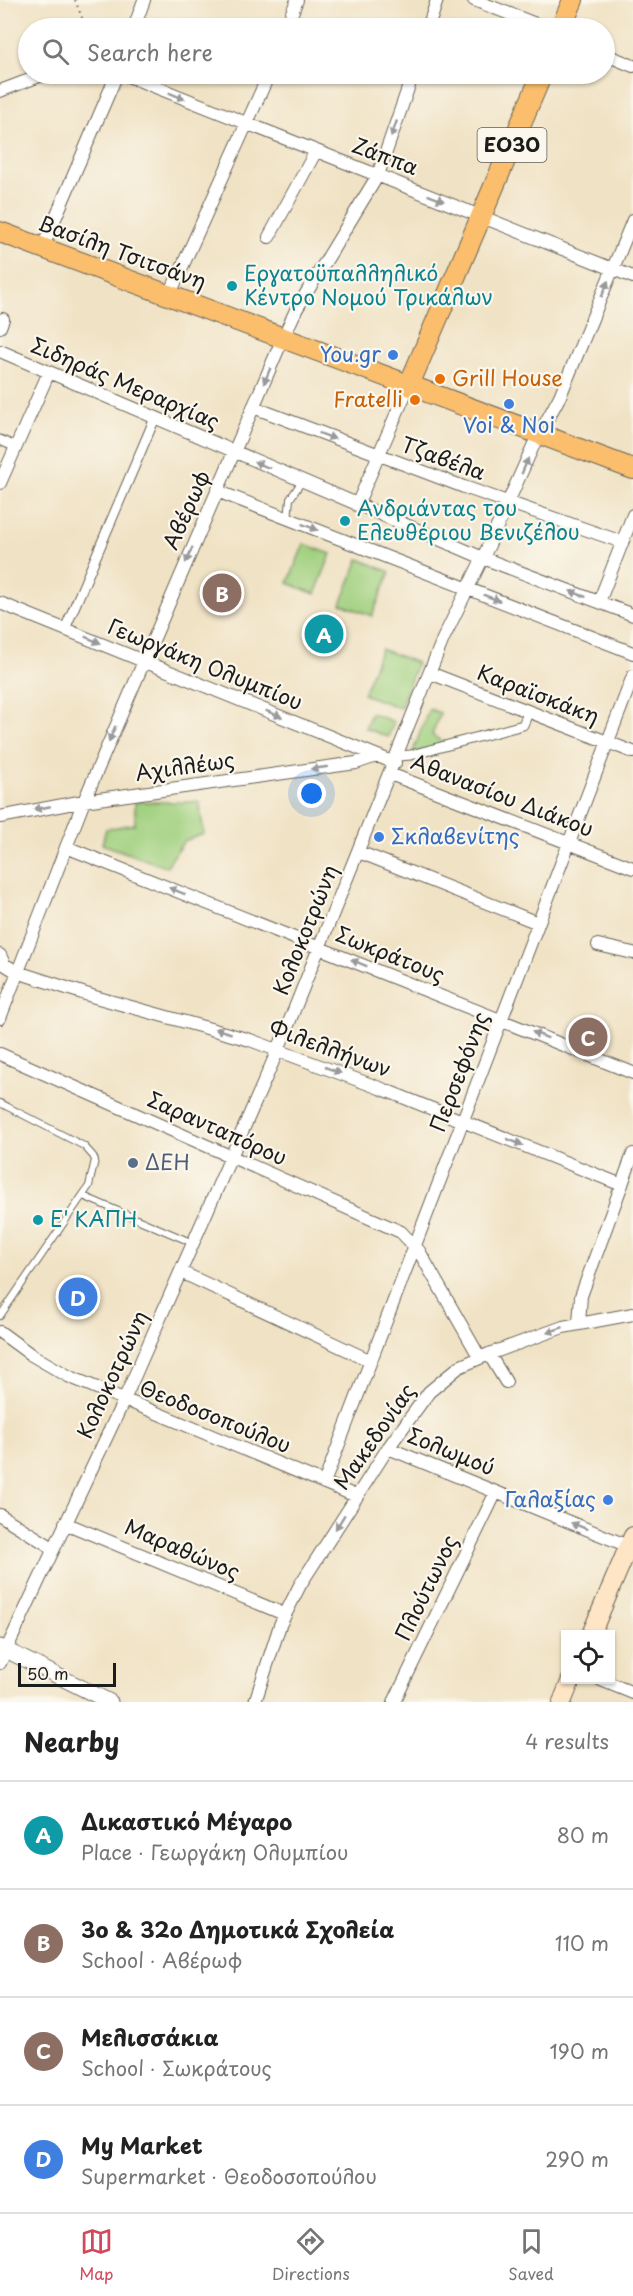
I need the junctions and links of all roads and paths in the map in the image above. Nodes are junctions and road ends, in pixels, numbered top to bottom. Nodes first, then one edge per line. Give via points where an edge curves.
1 (75, 0) edge
2 (144, 0) edge
3 (297, 0) edge
4 (437, 0) edge
5 (474, 0) edge
6 (573, 0) edge
7 (82, 18) edge
8 (138, 18) edge
9 (290, 18) edge
10 (431, 18) edge
11 (520, 18) edge
12 (565, 18) edge
13 (615, 59) edge
14 (633, 66) edge
15 (19, 84) edge
16 (113, 84) edge
17 (148, 84) edge
18 (265, 84) edge
19 (410, 84) edge
20 (538, 84) edge
21 (0, 91) edge
22 (248, 124) junction
23 (316, 151) junction
24 (378, 175) junction
25 (481, 216) junction
26 (633, 220) edge
27 (0, 232) edge
28 (269, 237) dead end
29 (42, 249) junction
30 (613, 268) junction
31 (633, 277) edge
32 (169, 296) junction
33 (283, 338) junction
34 (0, 351) edge
35 (49, 372) junction
36 (409, 385) junction
37 (253, 407) junction
38 (155, 418) junction
39 (540, 434) junction
40 (0, 440) edge
41 (16, 447) junction
42 (233, 453) junction
43 (378, 456) junction
44 (633, 469) edge
45 (302, 481) junction
46 (0, 483) edge
47 (217, 491) junction
48 (509, 502) junction
49 (357, 505) junction
50 (633, 515) edge
51 (288, 519) junction
52 (622, 542) junction
53 (483, 558) junction
54 (466, 588) junction
55 (599, 602) junction
56 (0, 603) edge
57 (633, 615) edge
58 (65, 629) junction
59 (633, 653) edge
60 (143, 660) junction
61 (430, 674) junction
62 (633, 676) edge
63 (528, 713) junction
64 (608, 742) junction
65 (633, 752) edge
66 (376, 756) junction
67 (394, 764) junction
68 (84, 801) junction
69 (0, 817) edge
70 (569, 844) junction
71 (66, 848) junction
72 (359, 852) junction
73 (633, 868) edge
74 (538, 923) junction
75 (597, 945) dead end
76 (320, 948) junction
77 (633, 953) edge
78 (0, 955) edge
79 (17, 972) junction
80 (0, 1018) edge
81 (501, 1020) junction
82 (278, 1050) junction
83 (0, 1054) edge
84 (633, 1073) edge
85 (0, 1103) edge
86 (463, 1121) junction
87 (633, 1154) edge
88 (231, 1156) junction
89 (622, 1185) junction
90 (83, 1196) junction
91 (193, 1244) junction
92 (415, 1245) junction
93 (181, 1272) junction
94 (633, 1314) edge
95 (0, 1316) edge
96 (579, 1323) junction
97 (0, 1332) edge
98 (485, 1356) junction
99 (371, 1361) junction
100 (506, 1382) dead end
101 (124, 1400) junction
102 (388, 1448) junction
103 (324, 1482) junction
104 (496, 1492) junction
105 (356, 1496) junction
106 (0, 1515) edge
107 (64, 1523) junction
108 (632, 1544) edge
109 (53, 1548) junction
110 (284, 1614) junction
111 (593, 1630) edge
112 (2, 1653) edge
113 (569, 1684) edge
114 (611, 1684) edge
115 (633, 1693) edge
116 (110, 1702) edge
117 (255, 1702) edge
118 (394, 1702) edge
119 (562, 1702) edge

1 - 7 path
2 - 8 street
3 - 9 street
4 - 10 street
5 - 11 street
6 - 12 main road
13 - 14 street
15 - 21 street
16 - 29 street
17 -> 22 street, Ζάππα
18 - 22 street
19 -> 24 street, Αβέρωφ
20 - 25 main road, ΕΟ30
22 - 23 street, Ζάππα
22 - 32 street
23 - 24 street, Ζάππα
23 - 28 street
24 -> 25 street, Ζάππα
24 - 33 street, Αβέρωφ
25 - 30 street, Ζάππα
25 - 36 main road, ΕΟ30
26 - 30 street, Κολοκοτρώνη
27 - 29 main road, Βασίλη Τσιτσάνη
29 - 32 main road, Βασίλη Τσιτσάνη
30 - 31 street, Ζάππα
39 -> 30 street, Κολοκοτρώνη via 560,396
32 - 33 main road, Βασίλη Τσιτσάνη
33 - 36 main road, Βασίλη Τσιτσάνη
33 -> 37 street, Αβέρωφ
34 - 35 street, Σιδηράς Μεραρχίας
35 - 38 street, Σιδηράς Μεραρχίας
35 - 41 street
36 - 39 main road, Βασίλη Τσιτσάνη
36 - 43 street
37 - 42 street, Αβέρωφ
37 -> 43 street, Τζαβέλα
38 - 42 street, Σιδηράς Μεραρχίας
38 - 58 street
39 - 44 main road, Βασίλη Τσιτσάνη
48 -> 39 street, Κολοκοτρώνη
40 - 41 street
41 - 46 street
45 -> 42 street, Σιδηράς Μεραρχίας
42 - 47 street, Αβέρωφ
43 - 48 street, Τζαβέλα
43 - 49 street
45 - 49 street, Σιδηράς Μεραρχίας
45 - 51 lane via 290,499
47 - 51 street
47 -> 60 street, Αβέρωφ
48 - 52 street, Τζαβέλα
48 - 53 street, Κολοκοτρώνη
49 - 53 street, Σιδηράς Μεραρχίας
50 - 52 street
51 -> 54 street
52 - 55 street
53 - 54 street, Κολοκοτρώνη
55 -> 53 street, Σιδηράς Μεραρχίας
54 -> 59 street
54 - 61 street, Κολοκοτρώνη
55 - 57 street, Σιδηράς Μεραρχίας
56 - 58 street, Γεωργάκη Ολυμπίου
58 -> 60 street, Γεωργάκη Ολυμπίου
60 -> 66 street, Γεωργάκη Ολυμπίου
60 -> 68 street, Αβέρωφ
61 - 63 street, Καραϊσκάκη
61 - 67 street, Κολοκοτρώνη
62 - 64 street, Περσεφόνης
63 - 64 street, Καραϊσκάκη
63 - 67 street via 524,725 411,755
64 - 65 street, Καραϊσκάκη
64 - 70 street, Περσεφόνης
66 - 67 street, Γεωργάκη Ολυμπίου
66 -> 68 street, Αχιλλέως via 356,763
67 - 70 street, Αθανασίου Διάκου
67 - 72 street, Κολοκοτρώνη
68 -> 69 street, Αχιλλέως
68 - 71 street, Αβέρωφ
70 - 73 street, Αθανασίου Διάκου
70 - 74 street, Περσεφόνης
76 -> 71 street, Σωκράτους
71 - 79 street, Αβέρωφ
72 - 74 street
72 - 76 street, Κολοκοτρώνη
74 - 81 street, Περσεφόνης
75 - 77 street
81 -> 76 street, Σωκράτους
76 - 82 street, Κολοκοτρώνη
78 - 79 street via 4,964
79 - 80 street
82 -> 79 street, Φιλελλήνων
84 -> 81 street, Σωκράτους
81 - 86 street, Περσεφόνης
82 -> 86 street, Φιλελλήνων
82 - 88 street, Κολοκοτρώνη
83 - 88 street, Σαρανταπόρου
85 - 90 lane via 89,1150 95,1166
86 -> 89 street, Φιλελλήνων
86 - 92 street, Περσεφόνης
87 - 89 street
88 - 91 street, Κολοκοτρώνη
88 - 92 street, Σαρανταπόρου via 394,1229
89 - 96 street via 581,1296
90 - 91 lane
90 - 95 lane
91 - 93 street, Κολοκοτρώνη
92 - 98 street
92 - 99 street, Περσεφόνης
93 - 99 street
93 - 101 street, Κολοκοτρώνη
94 - 96 street, Μακεδονίας
96 -> 98 street, Μακεδονίας
97 - 101 street, Θεοδοσοπούλου via 42,1362
98 - 100 street
98 - 102 street, Μακεδονίας via 459,1367 435,1386
99 - 103 street, Περσεφόνης
101 - 103 street, Θεοδοσοπούλου
101 - 107 street, Κολοκοτρώνη
102 - 104 street, Σολωμού
102 - 105 street, Μακεδονίας
103 - 105 street, Θεοδοσοπούλου
108 -> 104 street, Σολωμού
104 - 118 street, Πλούτωνος
105 -> 110 street, Μακεδονίας
106 - 109 street
107 - 109 street, Κολοκοτρώνη
107 - 110 street, Μαραθώνος
108 - 111 main road
109 - 112 street, Κολοκοτρώνη
110 - 117 street, Μακεδονίας
112 - 116 street
113 - 119 main road
114 - 115 street

